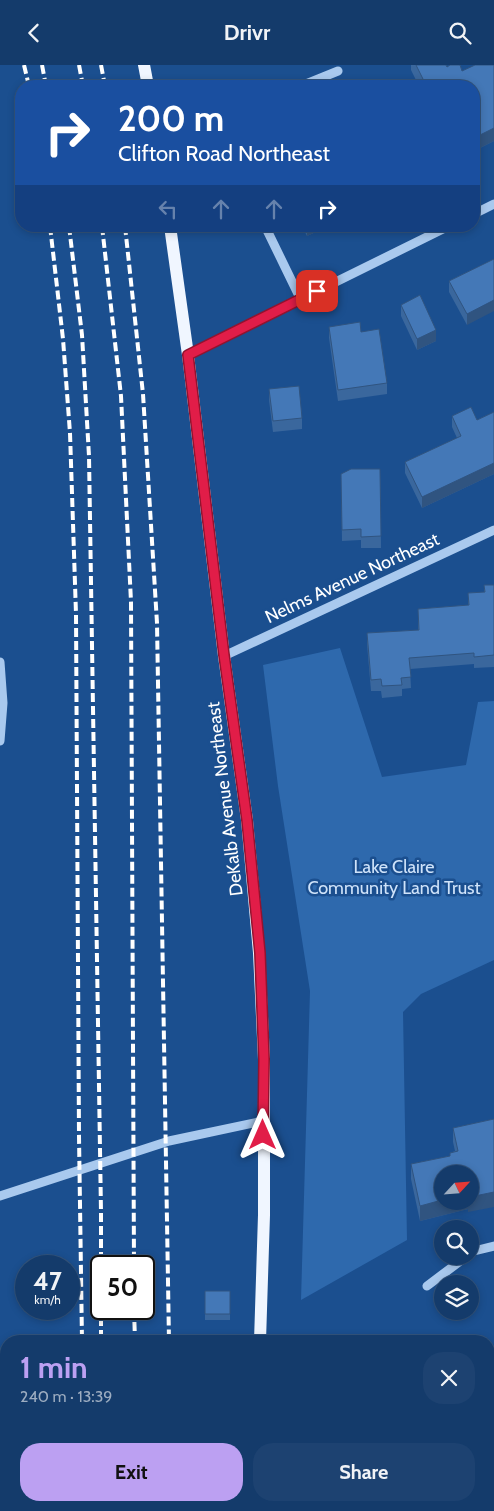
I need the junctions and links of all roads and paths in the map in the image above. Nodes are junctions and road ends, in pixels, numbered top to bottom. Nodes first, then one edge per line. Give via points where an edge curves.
1 (144, 65) edge
2 (338, 71) dead end
3 (147, 80) edge
4 (316, 80) edge
5 (494, 204) edge
6 (480, 211) edge
7 (171, 232) edge
8 (268, 232) edge
9 (437, 232) edge
10 (300, 300) junction
11 (188, 355) junction
12 (494, 530) edge
13 (224, 655) junction
14 (0, 662) edge
15 (0, 741) edge
16 (263, 1121) junction
17 (0, 1196) edge
18 (494, 1246) edge
19 (479, 1250) edge
20 (454, 1265) edge
21 (427, 1286) dead end
22 (260, 1335) edge

1 - 3 main road
2 - 4 street
5 - 6 street
7 - 11 main road, DeKalb Avenue Northeast
8 - 10 street
9 - 10 street
10 - 11 street
11 - 13 main road, DeKalb Avenue Northeast
12 - 13 street, Nelms Avenue Northeast
13 - 16 main road, DeKalb Avenue Northeast via 247,820 260,953
14 - 15 street via 3,703
16 - 17 street via 169,1141
16 - 22 main road, DeKalb Avenue Northeast
18 - 19 street
20 - 21 street

